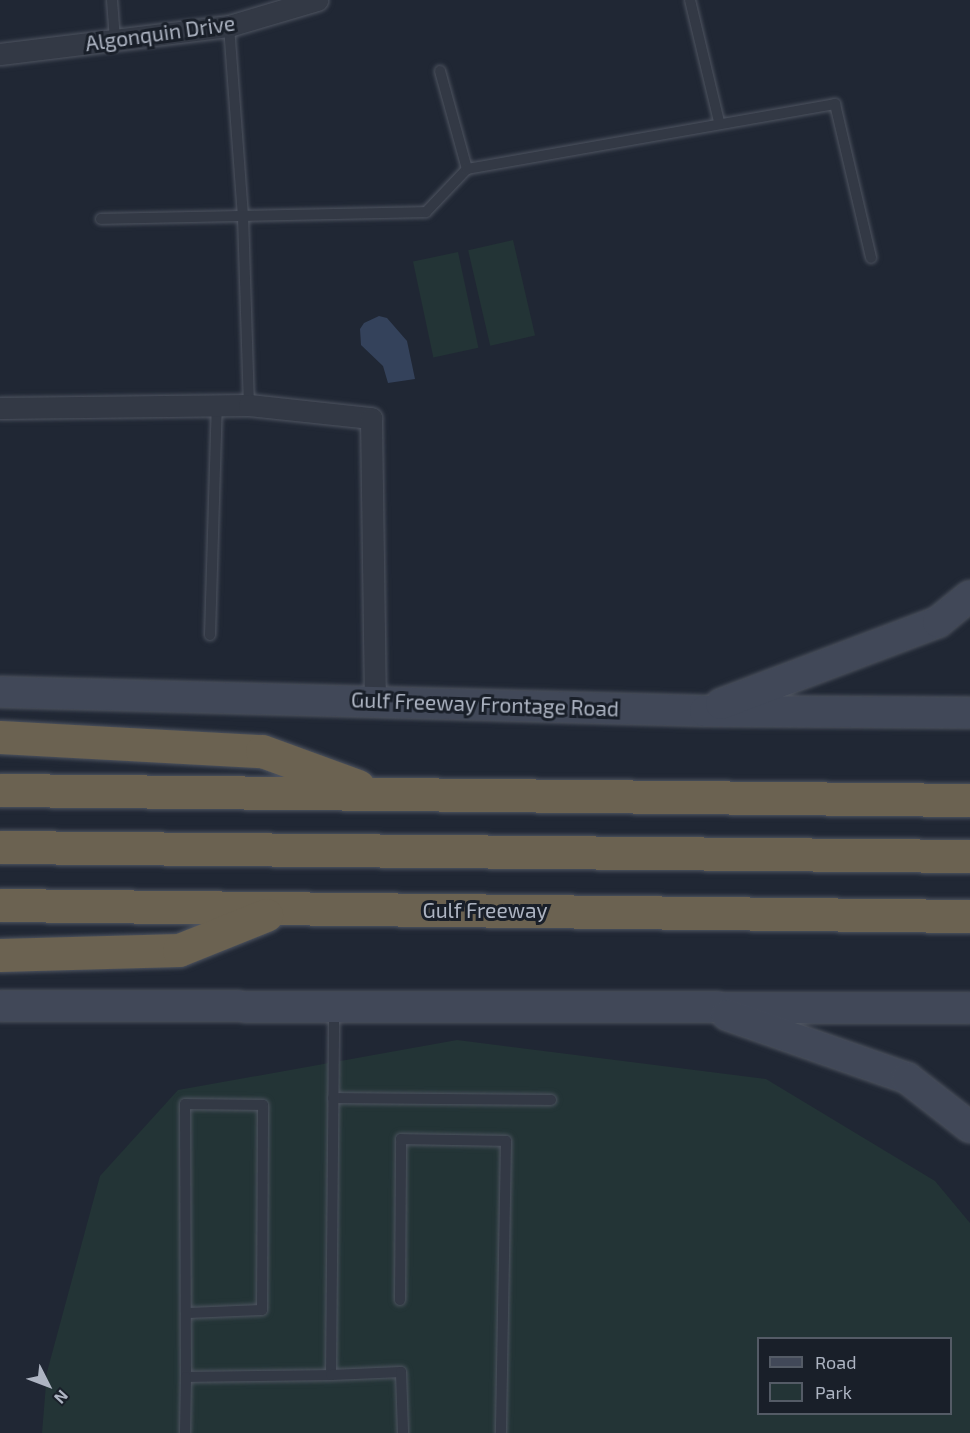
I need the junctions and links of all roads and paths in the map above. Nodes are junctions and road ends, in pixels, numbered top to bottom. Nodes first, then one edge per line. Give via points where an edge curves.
1 (112, 0) edge
2 (317, 0) edge
3 (690, 0) edge
4 (229, 26) junction
5 (115, 40) junction
6 (0, 54) edge
7 (440, 71) dead end
8 (718, 122) junction
9 (467, 169) junction
10 (243, 216) junction
11 (101, 219) dead end
12 (871, 258) dead end
13 (217, 405) junction
14 (249, 405) junction
15 (0, 408) edge
16 (970, 596) edge
17 (210, 635) dead end
18 (0, 692) edge
19 (375, 701) junction
20 (705, 711) junction
21 (970, 713) edge
22 (0, 737) edge
23 (0, 790) edge
24 (382, 794) junction
25 (970, 800) edge
26 (0, 847) edge
27 (970, 856) edge
28 (0, 905) edge
29 (282, 908) junction
30 (970, 916) edge
31 (0, 955) edge
32 (0, 1006) edge
33 (334, 1006) junction
34 (704, 1007) junction
35 (970, 1008) edge
36 (333, 1098) junction
37 (551, 1100) dead end
38 (970, 1127) edge
39 (400, 1300) dead end
40 (186, 1313) junction
41 (331, 1375) junction
42 (186, 1377) junction
43 (185, 1433) edge
44 (403, 1433) edge
45 (501, 1433) edge

1 - 5 lane
2 - 4 street, Algonquin Drive
3 - 8 lane
4 - 5 street, Algonquin Drive
4 - 10 lane
5 - 6 street, Algonquin Drive
7 - 9 lane
8 - 9 lane
8 - 12 lane via 835,104
9 - 10 lane via 426,212
10 - 11 lane
10 - 14 lane
13 - 14 street
13 - 15 street
13 - 17 lane
14 - 19 street via 371,418
16 - 20 main road via 938,622
18 - 19 main road, Gulf Freeway Frontage Road
19 - 20 main road, Gulf Freeway Frontage Road
20 - 21 main road, Gulf Freeway Frontage Road
22 - 24 highway via 262,751
23 - 24 highway
24 - 25 highway
26 - 27 highway
28 - 29 highway, Gulf Freeway
29 - 30 highway, Gulf Freeway
29 - 31 highway via 179,950
32 - 33 main road
33 - 34 main road
33 - 36 lane
34 - 35 main road
34 - 38 main road via 907,1078
36 - 37 lane
36 - 41 lane
39 - 45 lane via 401,1139 506,1141
40 - 40 lane via 185,1104 263,1105 262,1310
40 - 42 lane
41 - 42 lane
41 - 44 lane via 401,1372
42 - 43 lane

